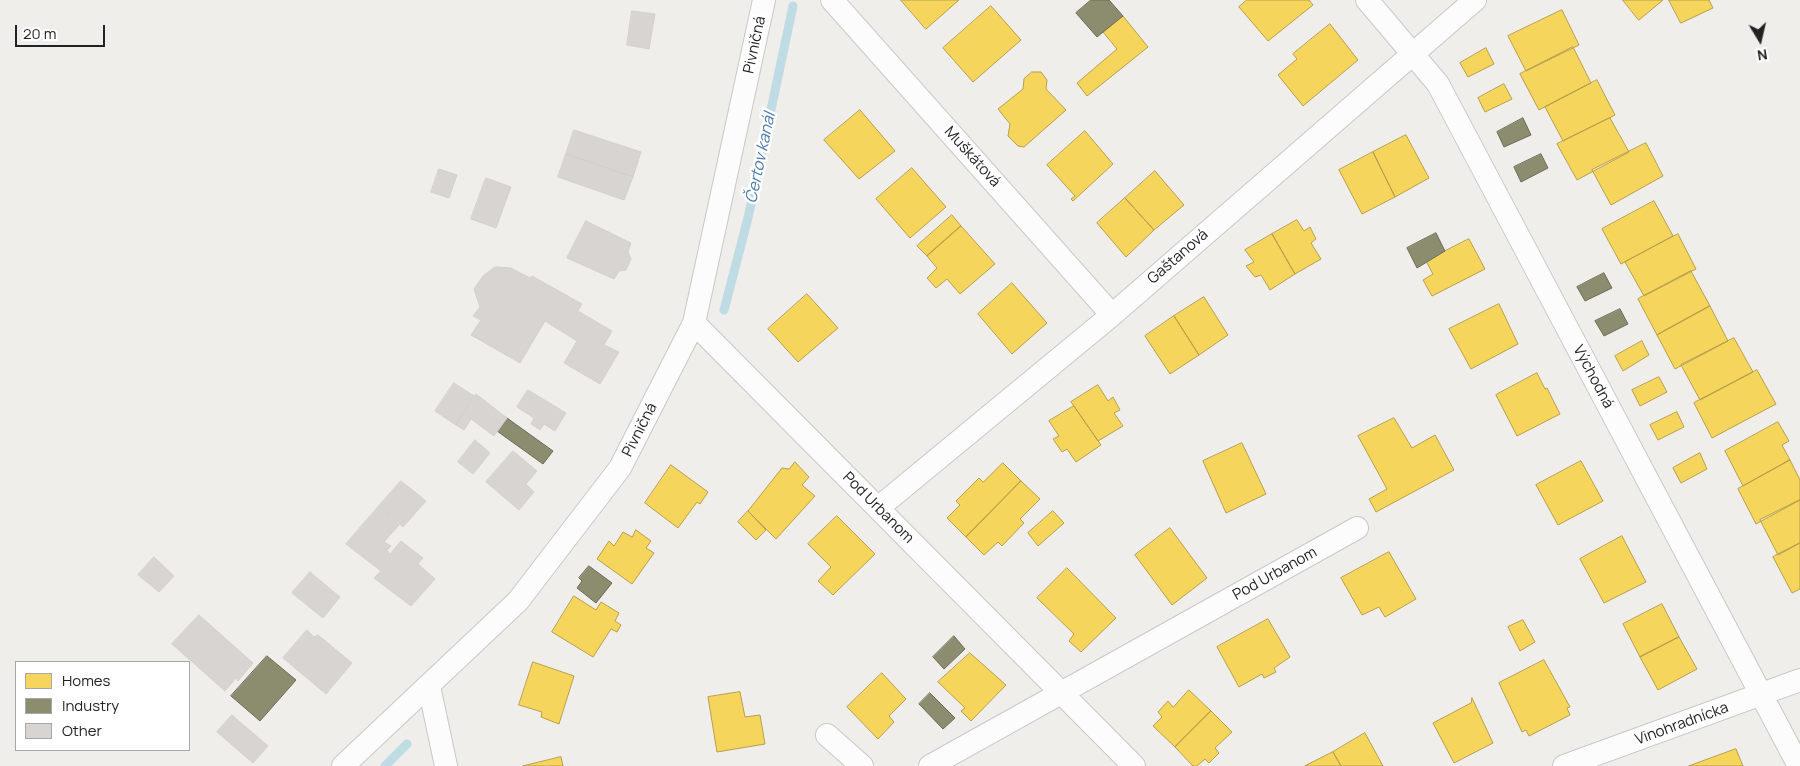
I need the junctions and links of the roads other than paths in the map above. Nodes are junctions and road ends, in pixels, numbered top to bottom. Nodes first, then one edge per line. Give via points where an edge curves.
1 (764, 0) edge
2 (832, 0) edge
3 (1367, 0) edge
4 (1474, 0) edge
5 (1411, 54) junction
6 (1112, 314) junction
7 (694, 323) junction
8 (878, 508) junction
9 (1357, 528) dead end
10 (1800, 680) edge
11 (429, 686) junction
12 (1062, 694) junction
13 (1762, 695) junction
14 (827, 735) dead end
15 (343, 766) edge
16 (446, 766) edge
17 (862, 766) edge
18 (930, 766) edge
19 (1134, 766) edge
20 (1564, 766) edge
21 (1799, 766) edge

1 - 7 street, Pivničná
2 - 6 street, Muškátová
3 - 5 street, Východná
4 - 5 street, Gaštanová
5 - 6 street, Gaštanová
5 - 13 street, Východná via 1438,84
6 - 8 street, Gaštanová
7 - 8 street, Pod Urbanom
7 - 11 street, Pivničná via 620,468 518,601
8 - 12 street, Pod Urbanom
9 - 12 street, Pod Urbanom
10 - 13 street, Vinohradnícka
11 - 15 street, Pivničná
11 - 16 street
12 - 18 street, Pod Urbanom
12 - 19 street, Pod Urbanom
13 - 20 street, Vinohradnícka
13 - 21 street, Východná
14 - 17 street

